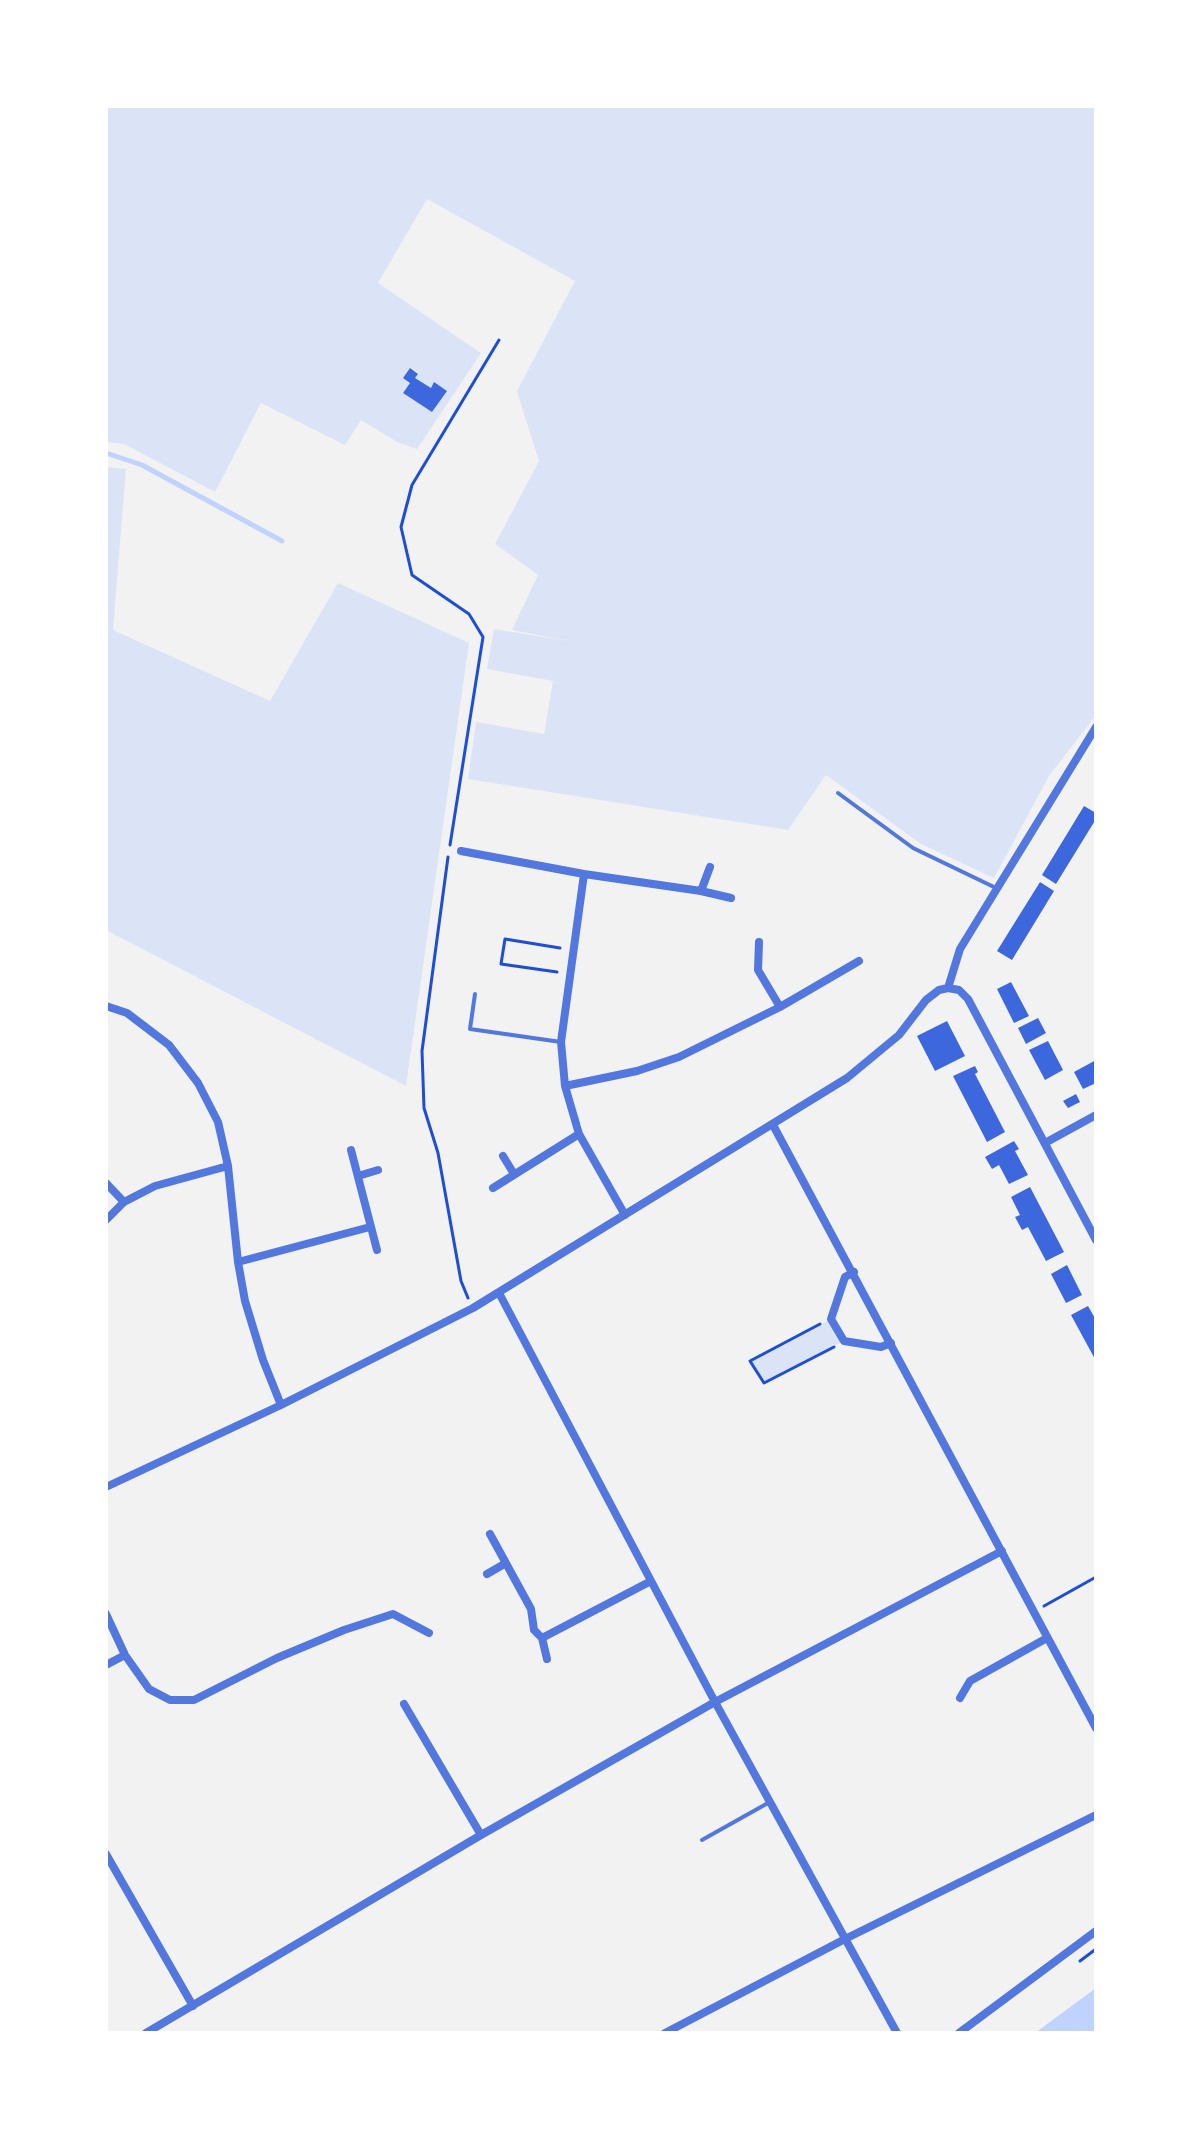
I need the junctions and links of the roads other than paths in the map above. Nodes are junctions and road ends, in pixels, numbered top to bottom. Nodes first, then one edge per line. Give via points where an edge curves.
1 (1096, 727) edge
2 (838, 793) dead end
3 (461, 851) dead end
4 (710, 867) dead end
5 (584, 874) junction
6 (996, 888) junction
7 (701, 891) junction
8 (731, 898) dead end
9 (759, 942) dead end
10 (859, 961) dead end
11 (948, 988) junction
12 (475, 994) dead end
13 (106, 1006) edge
14 (780, 1007) junction
15 (561, 1042) junction
16 (565, 1086) junction
17 (1096, 1115) edge
18 (773, 1125) junction
19 (579, 1134) junction
20 (1045, 1143) junction
21 (351, 1150) dead end
22 (503, 1156) dead end
23 (228, 1166) junction
24 (378, 1170) dead end
25 (514, 1174) junction
26 (358, 1176) junction
27 (106, 1183) edge
28 (493, 1188) dead end
29 (124, 1202) junction
30 (625, 1215) junction
31 (106, 1220) edge
32 (370, 1227) junction
33 (1096, 1240) edge
34 (377, 1250) dead end
35 (238, 1262) junction
36 (854, 1272) junction
37 (499, 1293) junction
38 (891, 1343) junction
39 (281, 1405) junction
40 (106, 1487) edge
41 (490, 1534) dead end
42 (1002, 1551) junction
43 (506, 1563) junction
44 (487, 1574) dead end
45 (651, 1581) junction
46 (106, 1614) edge
47 (429, 1633) dead end
48 (542, 1638) junction
49 (1047, 1638) junction
50 (125, 1655) junction
51 (547, 1659) dead end
52 (106, 1665) edge
53 (960, 1698) dead end
54 (715, 1702) junction
55 (404, 1704) dead end
56 (1096, 1728) edge
57 (770, 1802) junction
58 (1096, 1815) edge
59 (481, 1835) junction
60 (702, 1840) dead end
61 (106, 1854) edge
62 (1096, 1931) edge
63 (845, 1939) junction
64 (193, 2006) junction
65 (146, 2033) edge
66 (665, 2033) edge
67 (897, 2033) edge
68 (959, 2033) edge

1 - 6 street
2 - 6 lane via 913,848
3 - 5 street
4 - 7 street
5 - 7 street
5 - 15 street
6 - 11 street via 960,949
7 - 8 street
9 - 14 street via 758,970
10 - 14 street
11 - 18 street via 926,1000 899,1035 847,1078
11 - 20 street via 968,999
12 - 15 lane via 470,1029
13 - 23 street via 127,1013 169,1045 198,1083 218,1122
14 - 16 street via 670,1061
15 - 16 street
16 - 19 street
17 - 20 street
18 - 30 street
18 - 36 street
19 - 25 street
19 - 30 street
20 - 33 street
21 - 26 street
22 - 25 street
23 - 29 street via 155,1186
23 - 35 street
24 - 26 street
25 - 28 street
26 - 32 street
27 - 29 street
29 - 31 street
30 - 37 street
32 - 34 street
32 - 35 street
35 - 39 street via 245,1301
36 - 38 street
36 - 38 street via 845,1277 831,1319 844,1341 881,1347
37 - 39 street
37 - 45 street
38 - 42 street
39 - 40 street
41 - 43 street
42 - 49 street
42 - 54 street
43 - 44 street
43 - 48 street
45 - 48 street
45 - 54 street
46 - 50 street
47 - 50 street via 393,1614 277,1658 194,1700 170,1700 149,1689
48 - 51 street
49 - 53 street via 970,1681
49 - 56 street
50 - 52 street
54 - 57 street
54 - 59 street
55 - 59 street
57 - 60 lane
57 - 63 street
58 - 63 street
59 - 64 street
61 - 64 street
62 - 68 street
63 - 66 street
63 - 67 street
64 - 65 street

